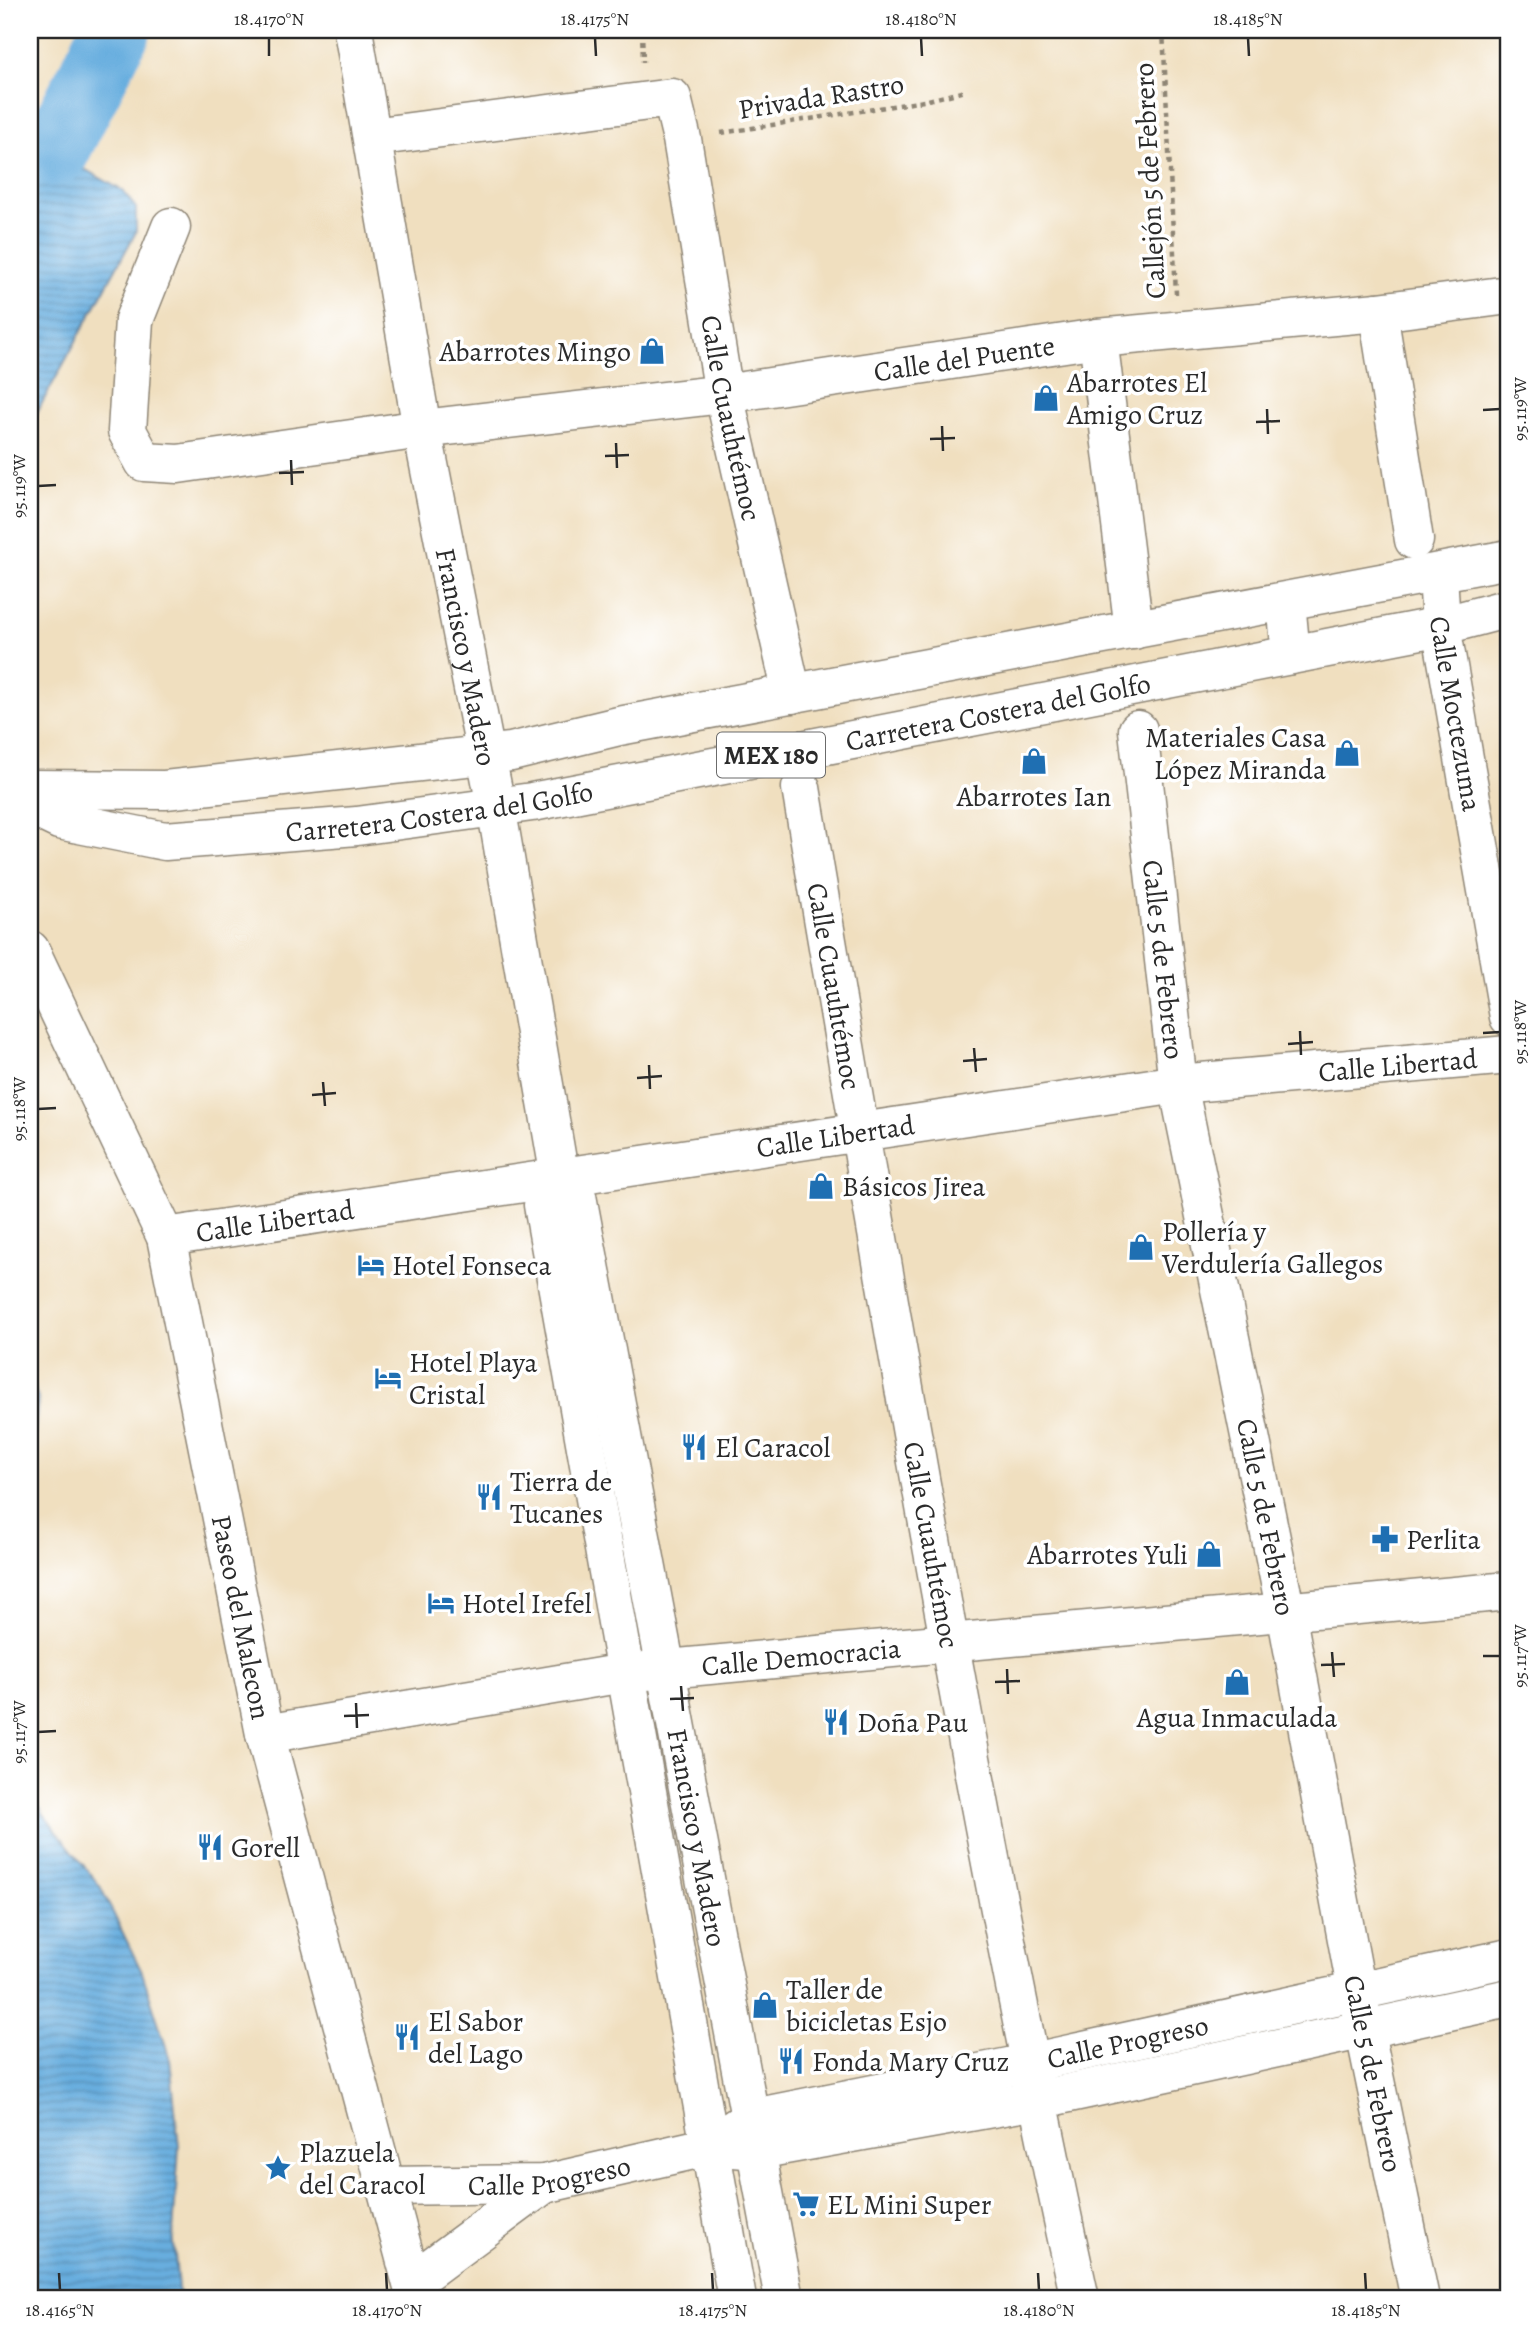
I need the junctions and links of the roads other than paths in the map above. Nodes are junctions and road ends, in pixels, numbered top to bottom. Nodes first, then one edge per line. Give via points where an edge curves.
1 (353, 30) edge
2 (372, 137) junction
3 (171, 227) dead end
4 (1509, 295) edge
5 (1378, 312) junction
6 (1098, 338) junction
7 (724, 394) junction
8 (422, 429) junction
9 (1414, 540) dead end
10 (1509, 559) edge
11 (1438, 573) junction
12 (1286, 602) junction
13 (1509, 608) edge
14 (1441, 626) junction
15 (1135, 630) junction
16 (1290, 655) junction
17 (792, 694) junction
18 (1138, 730) dead end
19 (486, 754) junction
20 (801, 788) dead end
21 (30, 789) edge
22 (30, 806) edge
23 (496, 806) junction
24 (30, 950) edge
25 (1509, 1017) edge
26 (1509, 1055) edge
27 (1178, 1084) junction
28 (860, 1134) junction
29 (560, 1178) junction
30 (166, 1237) junction
31 (1509, 1591) edge
32 (1286, 1612) junction
33 (952, 1643) junction
34 (665, 1672) junction
35 (624, 1673) junction
36 (265, 1734) junction
37 (1509, 1958) edge
38 (1509, 1998) edge
39 (1362, 2011) junction
40 (1029, 2063) junction
41 (1037, 2100) junction
42 (753, 2134) junction
43 (711, 2146) junction
44 (544, 2184) junction
45 (386, 2186) junction
46 (414, 2291) edge
47 (737, 2299) edge
48 (784, 2299) edge
49 (1080, 2299) edge
50 (1420, 2299) edge

1 - 2 street, Francisco y Madero
2 - 7 street, Calle Cuauhtémoc via 673,98
2 - 8 street, Francisco y Madero
3 - 8 street, Calle del Puente via 134,320 127,431 144,462 178,464
4 - 5 street, Calle del Puente
5 - 6 street, Calle del Puente
5 - 9 street
6 - 7 street, Calle del Puente
6 - 15 street
7 - 8 street, Calle del Puente
7 - 17 street, Calle Cuauhtémoc
8 - 19 street, Francisco y Madero
10 - 11 street, Carretera Costera del Golfo / MEX 180
11 - 12 street, Carretera Costera del Golfo / MEX 180
11 - 14 street, Calle Moctezuma
12 - 15 street, Carretera Costera del Golfo / MEX 180
12 - 16 street
13 - 14 street, Carretera Costera del Golfo / MEX 180
14 - 16 street, Carretera Costera del Golfo / MEX 180
14 - 25 street, Calle Moctezuma
15 - 17 street, Carretera Costera del Golfo / MEX 180
16 - 23 street, Carretera Costera del Golfo / MEX 180
17 - 19 street, Carretera Costera del Golfo / MEX 180
18 - 27 street, Calle 5 de Febrero
19 - 21 street, Carretera Costera del Golfo / MEX 180 via 165,790
19 - 23 street, Francisco y Madero
20 - 28 street, Calle Cuauhtémoc
22 - 23 street, Carretera Costera del Golfo / MEX 180 via 59,820 165,841 357,826
23 - 29 street, Francisco y Madero
24 - 30 street, Paseo del Malecon
26 - 27 street, Calle Libertad
27 - 28 street, Calle Libertad
27 - 32 street, Calle 5 de Febrero
28 - 29 street, Calle Libertad
28 - 33 street, Calle Cuauhtémoc
29 - 30 street, Calle Libertad
29 - 34 street, Francisco y Madero via 577,1196
29 - 35 street, Francisco y Madero via 543,1205
30 - 36 street, Paseo del Malecon
31 - 32 street, Calle Democracia
32 - 33 street, Calle Democracia
32 - 39 street, Calle 5 de Febrero
33 - 34 street, Calle Democracia
33 - 40 street, Calle Cuauhtémoc
34 - 35 street, Calle Democracia
34 - 42 street, Francisco y Madero
35 - 36 street, Calle Democracia
35 - 43 street, Francisco y Madero
36 - 45 street, Paseo del Malecon
37 - 39 street, Calle Progreso
38 - 39 street, Calle Progreso
39 - 40 street, Calle Progreso
39 - 41 street, Calle Progreso
39 - 50 street, Calle 5 de Febrero
40 - 41 street, Calle Cuauhtémoc
40 - 42 street, Calle Progreso
41 - 42 street, Calle Progreso
41 - 49 street, Calle Cuauhtémoc
42 - 43 street, Calle Progreso
42 - 48 street, Francisco y Madero
43 - 44 street, Calle Progreso
43 - 47 street, Francisco y Madero
44 - 45 street, Calle Progreso
44 - 46 street
45 - 46 street, Paseo del Malecon

